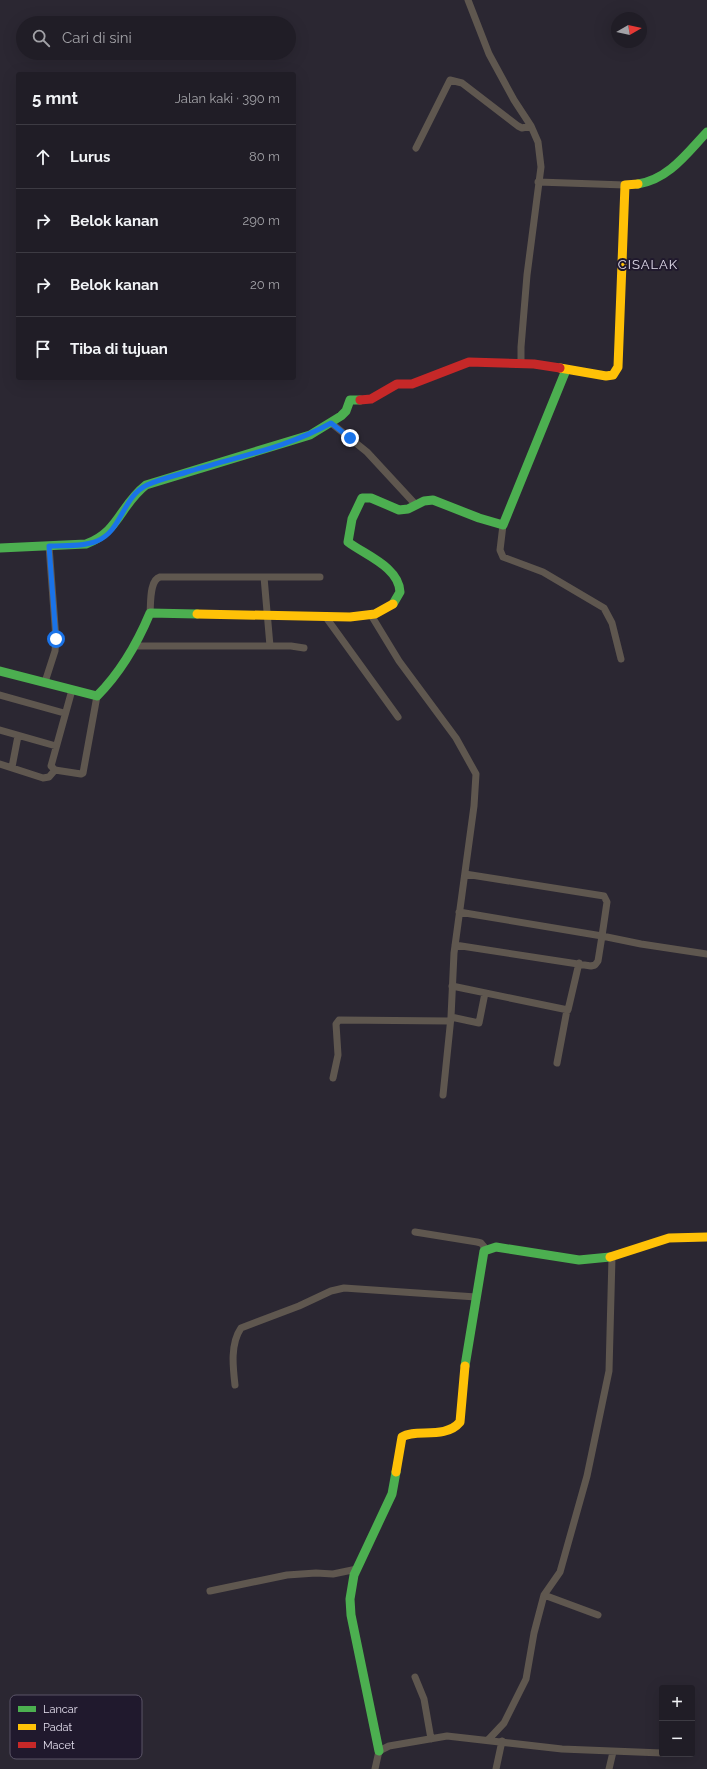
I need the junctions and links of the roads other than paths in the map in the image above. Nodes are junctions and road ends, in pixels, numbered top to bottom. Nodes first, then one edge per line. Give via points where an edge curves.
1 (468, 0) edge
2 (531, 126) junction
3 (707, 132) edge
4 (416, 148) dead end
5 (538, 182) junction
6 (625, 185) junction
7 (521, 363) junction
8 (566, 370) junction
9 (331, 423) junction
10 (416, 505) junction
11 (503, 525) junction
12 (49, 546) junction
13 (0, 548) edge
14 (264, 577) junction
15 (320, 577) dead end
16 (150, 613) junction
17 (267, 615) junction
18 (371, 615) junction
19 (325, 616) junction
20 (134, 646) junction
21 (270, 646) junction
22 (304, 648) dead end
23 (621, 659) dead end
24 (0, 671) edge
25 (45, 682) junction
26 (72, 690) junction
27 (0, 695) edge
28 (97, 696) junction
29 (64, 713) junction
30 (398, 717) dead end
31 (0, 730) edge
32 (18, 736) junction
33 (56, 746) junction
34 (0, 764) edge
35 (12, 767) junction
36 (55, 770) junction
37 (465, 874) junction
38 (459, 912) junction
39 (602, 936) junction
40 (455, 945) junction
41 (707, 954) edge
42 (579, 964) junction
43 (452, 986) junction
44 (485, 993) junction
45 (567, 1010) junction
46 (450, 1019) junction
47 (557, 1063) dead end
48 (333, 1078) dead end
49 (443, 1095) dead end
50 (415, 1232) dead end
51 (707, 1237) edge
52 (486, 1249) junction
53 (612, 1257) junction
54 (476, 1297) junction
55 (235, 1385) dead end
56 (357, 1569) junction
57 (210, 1591) dead end
58 (544, 1595) junction
59 (598, 1615) dead end
60 (415, 1677) dead end
61 (431, 1739) junction
62 (488, 1740) junction
63 (502, 1741) junction
64 (379, 1751) junction
65 (613, 1752) junction
66 (659, 1753) edge
67 (375, 1769) edge
68 (496, 1769) edge
69 (609, 1769) edge

1 - 2 street via 489,54
2 - 4 street via 518,126 462,83 450,80
2 - 5 street via 541,151
3 - 6 street via 660,179 649,183
5 - 6 street
5 - 7 street via 527,275
6 - 8 street via 617,372 606,376
7 - 8 street
7 - 9 street via 469,362 410,385 397,384 371,399 348,401 346,411
8 - 11 street
9 - 10 street via 367,452
9 - 12 street via 310,435 288,443 146,485 124,507 112,530 102,538 86,544
10 - 11 street via 432,500 442,502 489,522
10 - 18 street via 408,510 398,510 366,497 362,498 352,520 348,542 378,562 400,585 401,592 398,598 381,612
11 - 23 street via 500,550 503,556 543,572 604,608 612,623
12 - 13 street
12 - 25 street via 56,639 55,651
14 - 15 street
14 - 16 street via 156,578
14 - 17 street
16 - 17 street
16 - 20 street
17 - 19 street
17 - 21 street
18 - 19 street
18 - 37 street via 399,661 456,738 476,774
19 - 30 street
20 - 21 street
20 - 28 street via 122,666
21 - 22 street
24 - 25 street
25 - 26 street
26 - 28 street
26 - 29 street
27 - 29 street
28 - 36 street via 83,773
29 - 33 street
31 - 32 street
32 - 33 street
32 - 35 street
33 - 36 street via 51,766
34 - 35 street
35 - 36 street via 43,778 49,777
37 - 38 street
37 - 39 street via 604,896 608,902
38 - 39 street
38 - 40 street
39 - 41 street
39 - 42 street via 595,966
40 - 42 street
40 - 43 street
42 - 45 street
43 - 44 street
43 - 46 street
44 - 45 street
44 - 46 street via 480,1023
45 - 47 street
46 - 48 street via 339,1020 336,1024 338,1055
46 - 49 street
50 - 52 street via 477,1242
51 - 53 street via 669,1238
52 - 53 street via 496,1247 574,1260
52 - 54 street via 483,1253
53 - 58 street via 609,1372 587,1476 570,1538 560,1572
54 - 55 street via 344,1288 331,1291 241,1328 232,1366
54 - 56 street via 462,1381 460,1422 455,1428 426,1434 405,1434 402,1437 392,1494
56 - 57 street via 333,1574 287,1576
56 - 64 street via 352,1581 351,1615
58 - 59 street
58 - 62 street via 526,1680 504,1723
60 - 61 street via 424,1699
61 - 62 street via 447,1736
61 - 64 street via 389,1746
62 - 63 street
63 - 65 street via 562,1749
63 - 68 street
64 - 67 street
65 - 66 street
65 - 69 street

